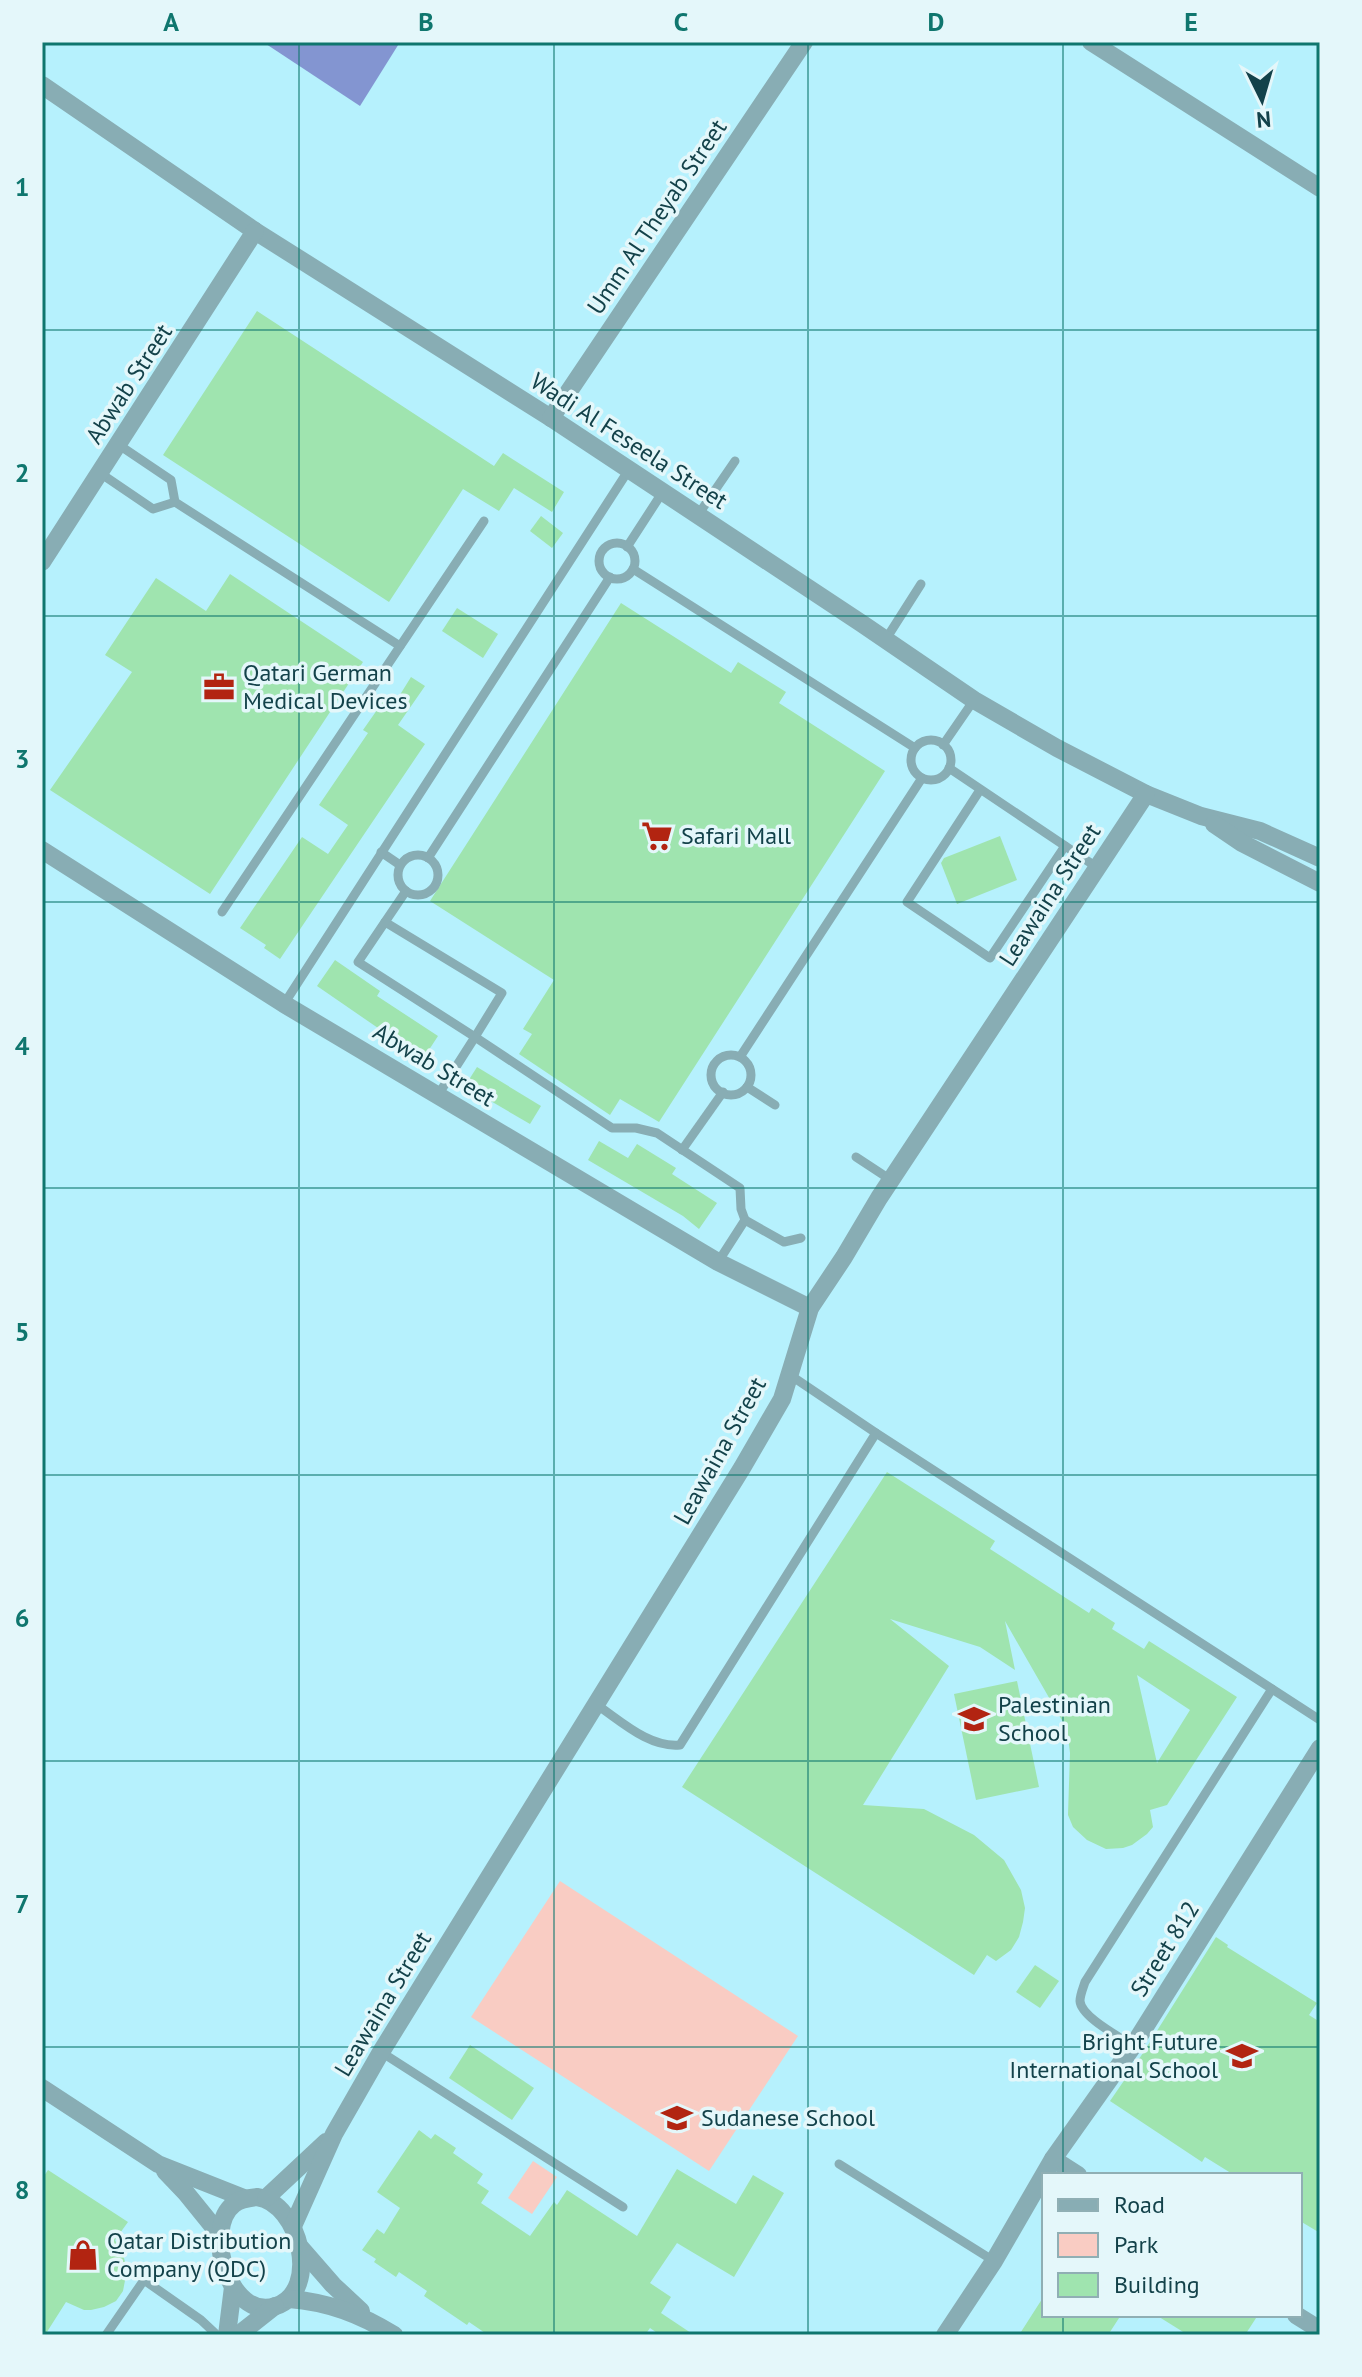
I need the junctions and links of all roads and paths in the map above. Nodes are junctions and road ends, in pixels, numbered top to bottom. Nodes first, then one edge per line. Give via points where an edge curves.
1 (804, 42) edge
2 (1091, 42) edge
3 (42, 85) edge
4 (1320, 188) edge
5 (255, 231) junction
6 (551, 418) junction
7 (119, 445) junction
8 (735, 461) dead end
9 (628, 471) junction
10 (100, 473) junction
11 (662, 493) junction
12 (175, 502) junction
13 (698, 515) junction
14 (484, 521) dead end
15 (583, 539) junction
16 (627, 547) junction
17 (601, 551) junction
18 (42, 562) edge
19 (633, 569) junction
20 (610, 577) junction
21 (921, 584) dead end
22 (886, 639) junction
23 (400, 646) junction
24 (974, 700) junction
25 (943, 745) junction
26 (915, 748) junction
27 (949, 768) junction
28 (922, 778) junction
29 (980, 790) junction
30 (1146, 794) junction
31 (1201, 816) junction
32 (1065, 846) junction
33 (42, 850) edge
34 (381, 852) junction
35 (428, 858) junction
36 (1320, 858) edge
37 (400, 865) junction
38 (1098, 868) junction
39 (1320, 883) edge
40 (406, 891) junction
41 (222, 912) dead end
42 (385, 922) junction
43 (284, 1004) junction
44 (475, 1037) junction
45 (740, 1057) junction
46 (747, 1087) junction
47 (723, 1092) junction
48 (438, 1095) junction
49 (775, 1105) dead end
50 (682, 1150) junction
51 (856, 1157) dead end
52 (891, 1180) junction
53 (745, 1220) junction
54 (801, 1238) dead end
55 (718, 1262) junction
56 (810, 1308) junction
57 (789, 1374) junction
58 (876, 1433) junction
59 (1272, 1689) junction
60 (597, 1705) junction
61 (1320, 1720) edge
62 (1320, 1748) edge
63 (1133, 2046) junction
64 (381, 2052) junction
65 (42, 2088) edge
66 (334, 2134) junction
67 (1053, 2159) junction
68 (158, 2164) junction
69 (839, 2164) dead end
70 (1045, 2173) edge
71 (1075, 2173) edge
72 (1042, 2178) edge
73 (244, 2198) junction
74 (266, 2198) junction
75 (623, 2207) dead end
76 (220, 2235) junction
77 (295, 2236) junction
78 (994, 2261) junction
79 (233, 2287) junction
80 (282, 2303) junction
81 (1299, 2317) edge
82 (372, 2321) junction
83 (1320, 2330) edge
84 (106, 2335) edge
85 (217, 2335) edge
86 (227, 2335) edge
87 (238, 2335) edge
88 (394, 2335) edge
89 (945, 2335) edge

1 - 6 street, Umm Al Theyab Street
2 - 4 street
3 - 5 street, Wadi Al Feseela Street
5 - 6 street, Wadi Al Feseela Street
5 - 7 street, Abwab Street
6 - 9 street, Wadi Al Feseela Street
7 - 10 street, Abwab Street
7 - 12 lane via 171,480
8 - 13 lane
9 - 11 street, Wadi Al Feseela Street
9 - 15 lane
10 - 12 lane via 153,509
10 - 18 street, Abwab Street
11 - 13 street, Wadi Al Feseela Street
11 - 16 lane
12 - 23 lane
13 - 22 street, Wadi Al Feseela Street
14 - 23 lane
15 - 17 lane
15 - 34 lane
16 - 17 lane via 615,543
16 - 19 lane
17 - 20 lane via 599,565
19 - 20 lane via 626,576
19 - 26 lane
20 - 35 lane
21 - 22 lane
22 - 24 street, Wadi Al Feseela Street
23 - 41 lane
24 - 25 lane
24 - 30 street, Wadi Al Feseela Street
25 - 26 lane via 929,740
25 - 27 lane
26 - 28 lane via 911,763
27 - 28 lane via 940,777
27 - 29 lane
28 - 45 lane
29 - 32 lane
29 - 32 lane via 907,902 990,958
30 - 31 street, Wadi Al Feseela Street
30 - 38 street, Leawaina Street
31 - 36 street, Wadi Al Feseela Street via 1260,831
31 - 39 street, Wadi Al Feseela Street
32 - 38 lane
33 - 43 street, Abwab Street
34 - 37 lane
34 - 43 lane
35 - 37 lane via 409,856
35 - 40 lane via 437,870 434,887 419,895
37 - 40 lane via 398,880
38 - 52 street, Leawaina Street
40 - 42 lane
42 - 44 lane via 358,962
42 - 44 lane via 502,993
43 - 48 street, Abwab Street
44 - 48 lane
44 - 50 lane via 612,1128 657,1133
45 - 46 lane via 750,1068
45 - 47 lane via 725,1056 714,1066 713,1081
46 - 47 lane via 738,1093
46 - 49 lane
47 - 50 lane
48 - 55 street, Abwab Street
50 - 53 lane via 740,1188
51 - 52 lane
52 - 56 street, Leawaina Street
53 - 54 lane via 784,1242
53 - 55 lane
55 - 56 street, Abwab Street
56 - 57 street, Leawaina Street
57 - 58 lane
57 - 60 street, Leawaina Street via 782,1399
58 - 59 lane
58 - 60 lane via 680,1745 646,1739
59 - 61 lane
59 - 63 lane via 1085,1982 1081,2008
60 - 64 street, Leawaina Street
62 - 63 street, Street 812
63 - 67 street, Street 812
64 - 66 street, Leawaina Street
64 - 75 lane
65 - 68 street
66 - 74 street, Leawaina Street
66 - 77 street, Leawaina Street
67 - 70 street, Street 812
67 - 71 street
68 - 73 street
68 - 76 street
69 - 78 lane
72 - 78 street, Street 812
73 - 74 street
73 - 76 street via 227,2211
74 - 77 street via 285,2212
76 - 79 street
77 - 80 street via 301,2274
77 - 82 street via 333,2285
78 - 89 street, Street 812
79 - 80 street via 250,2305
79 - 86 street
80 - 82 street via 332,2305
80 - 87 street
81 - 83 street
82 - 88 street
84 - 85 lane via 144,2280

